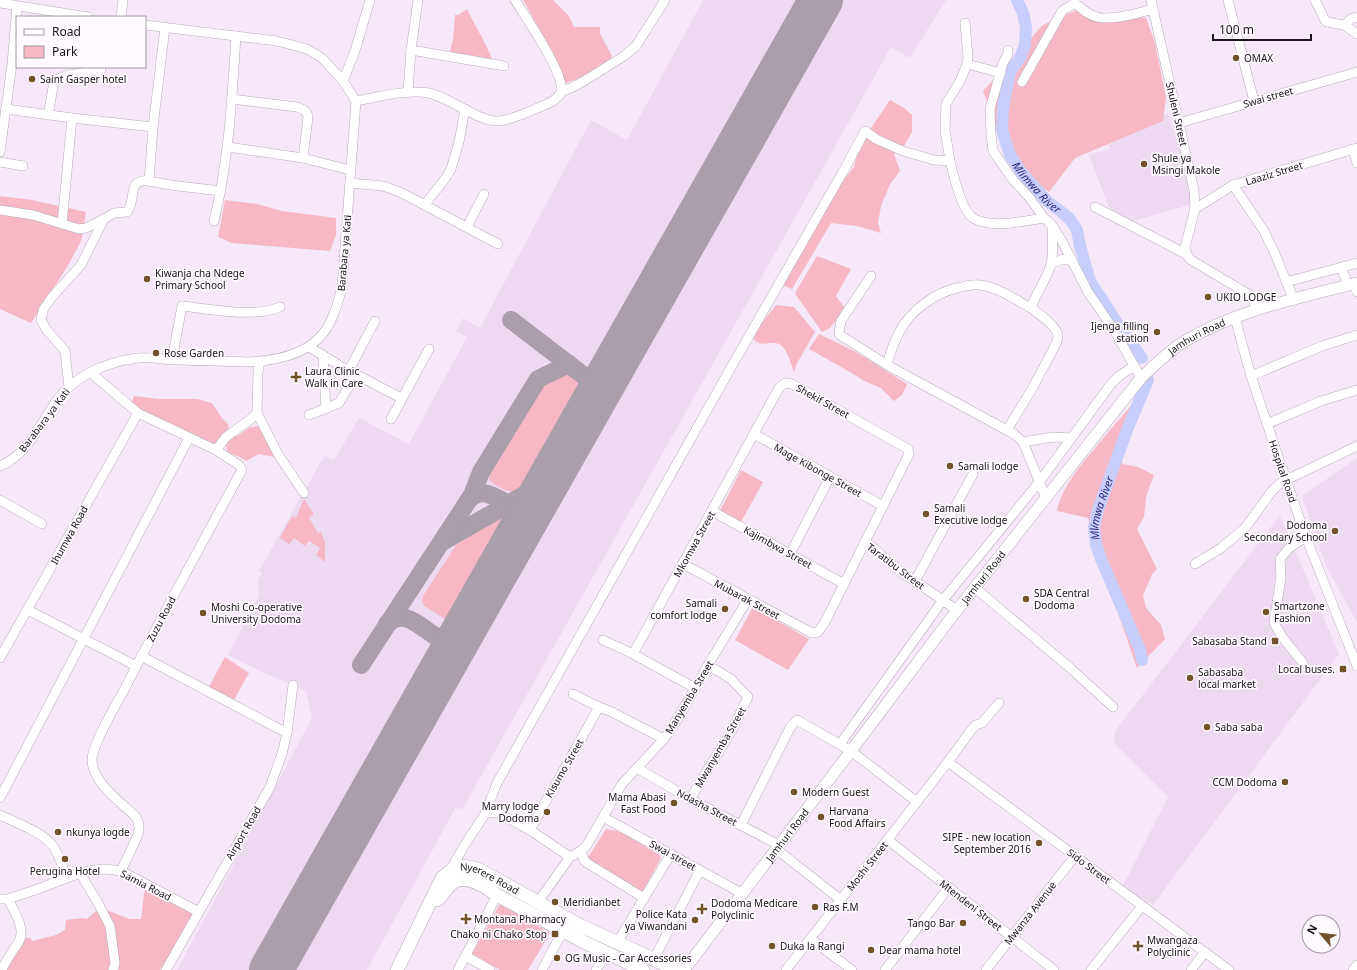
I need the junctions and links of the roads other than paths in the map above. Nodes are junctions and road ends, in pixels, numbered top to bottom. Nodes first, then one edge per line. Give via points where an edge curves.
1 (123, 0) edge
2 (370, 0) edge
3 (417, 0) edge
4 (515, 0) edge
5 (665, 0) edge
6 (1061, 0) edge
7 (1228, 0) edge
8 (1315, 0) edge
9 (0, 3) edge
10 (1073, 3) edge
11 (1152, 4) edge
12 (17, 7) junction
13 (16, 16) edge
14 (16, 16) edge
15 (81, 16) edge
16 (121, 16) edge
17 (1357, 17) edge
18 (965, 23) dead end
19 (146, 25) edge
20 (1344, 25) junction
21 (165, 27) junction
22 (1357, 34) edge
23 (236, 36) junction
24 (411, 50) junction
25 (1008, 50) dead end
26 (967, 64) junction
27 (504, 66) dead end
28 (101, 70) dead end
29 (1357, 72) edge
30 (1001, 73) junction
31 (342, 81) junction
32 (1022, 82) dead end
33 (562, 91) junction
34 (408, 92) junction
35 (232, 99) junction
36 (356, 101) junction
37 (1254, 101) junction
38 (6, 109) junction
39 (465, 109) junction
40 (48, 115) junction
41 (72, 118) junction
42 (1179, 123) junction
43 (153, 127) junction
44 (228, 147) junction
45 (1355, 149) edge
46 (0, 152) edge
47 (303, 158) junction
48 (950, 161) junction
49 (0, 162) edge
50 (1357, 163) edge
51 (23, 166) dead end
52 (350, 170) junction
53 (149, 181) junction
54 (350, 183) junction
55 (1233, 185) junction
56 (222, 191) junction
57 (484, 194) dead end
58 (425, 204) junction
59 (1095, 207) dead end
60 (1195, 209) junction
61 (0, 210) edge
62 (1044, 218) junction
63 (104, 219) junction
64 (214, 221) dead end
65 (62, 224) junction
66 (1052, 225) junction
67 (467, 227) junction
68 (498, 244) dead end
69 (1186, 254) junction
70 (1072, 261) junction
71 (1357, 263) edge
72 (1051, 264) junction
73 (1341, 267) junction
74 (871, 276) dead end
75 (1286, 282) junction
76 (1354, 286) edge
77 (1294, 300) junction
78 (280, 307) dead end
79 (1031, 308) junction
80 (1258, 310) junction
81 (1235, 318) junction
82 (375, 321) dead end
83 (1357, 335) edge
84 (309, 347) junction
85 (428, 349) dead end
86 (323, 355) junction
87 (172, 360) junction
88 (260, 362) junction
89 (887, 365) junction
90 (1134, 366) junction
91 (352, 372) junction
92 (91, 373) junction
93 (1251, 376) junction
94 (1141, 378) junction
95 (69, 387) junction
96 (1357, 390) edge
97 (401, 398) junction
98 (326, 409) junction
99 (138, 413) junction
100 (257, 413) junction
101 (309, 415) dead end
102 (391, 419) dead end
103 (1267, 424) junction
104 (1007, 430) junction
105 (754, 434) junction
106 (190, 438) junction
107 (1071, 438) junction
108 (1023, 442) junction
109 (1357, 446) edge
110 (216, 450) junction
111 (0, 466) edge
112 (973, 474) dead end
113 (830, 477) junction
114 (1285, 480) junction
115 (1040, 481) junction
116 (304, 493) dead end
117 (1046, 498) junction
118 (0, 500) edge
119 (883, 506) junction
120 (712, 511) junction
121 (42, 524) dead end
122 (1306, 537) junction
123 (865, 541) junction
124 (790, 554) junction
125 (683, 564) junction
126 (1196, 564) dead end
127 (915, 581) junction
128 (844, 584) junction
129 (974, 587) junction
130 (748, 599) junction
131 (943, 600) junction
132 (28, 610) junction
133 (957, 610) junction
134 (812, 633) joint
135 (84, 640) junction
136 (603, 640) dead end
137 (2, 647) edge
138 (633, 654) junction
139 (141, 656) junction
140 (0, 658) edge
141 (1303, 663) dead end
142 (708, 665) junction
143 (136, 666) junction
144 (1357, 666) edge
145 (293, 685) dead end
146 (695, 688) junction
147 (573, 694) dead end
148 (999, 702) dead end
149 (599, 707) junction
150 (1113, 707) dead end
151 (287, 733) junction
152 (664, 739) junction
153 (840, 744) junction
154 (852, 751) junction
155 (948, 762) junction
156 (637, 768) junction
157 (0, 798) edge
158 (690, 799) junction
159 (917, 802) junction
160 (485, 814) junction
161 (0, 815) edge
162 (603, 817) junction
163 (741, 825) junction
164 (530, 830) junction
165 (888, 840) junction
166 (777, 847) junction
167 (581, 851) junction
168 (671, 854) junction
169 (1075, 856) junction
170 (570, 857) junction
171 (700, 870) junction
172 (121, 871) junction
173 (450, 871) junction
174 (80, 874) junction
175 (67, 878) junction
176 (949, 887) junction
177 (743, 894) junction
178 (497, 896) junction
179 (644, 898) junction
180 (4, 899) edge
181 (841, 900) junction
182 (538, 902) junction
183 (429, 906) junction
184 (1142, 906) junction
185 (199, 912) junction
186 (563, 931) junction
187 (1012, 937) junction
188 (811, 938) junction
189 (617, 943) junction
190 (1205, 952) junction
191 (606, 953) junction
192 (466, 956) junction
193 (654, 959) junction
194 (1357, 965) edge
195 (2, 970) edge
196 (113, 970) edge
197 (166, 970) edge
198 (396, 970) edge
199 (458, 970) edge
200 (490, 970) edge
201 (542, 970) edge
202 (596, 970) edge
203 (641, 970) edge
204 (677, 970) edge
205 (684, 970) edge
206 (786, 970) edge
207 (852, 970) edge
208 (885, 970) edge
209 (986, 970) edge
210 (1054, 970) edge
211 (1091, 970) edge
212 (1191, 970) edge
213 (1229, 970) edge
214 (1353, 970) edge

1 - 16 street
2 - 31 street
3 - 24 street
4 - 33 street via 560,76
5 - 33 street via 636,46 584,81
6 - 10 street
7 - 37 street
8 - 20 street via 1326,22
9 - 12 street
10 - 11 street via 1098,17 1125,16
10 - 32 street via 1062,11
11 - 42 street, Shuleni Street
12 - 13 street
12 - 15 street
14 - 38 street
17 - 20 street
18 - 26 street
19 - 21 street
20 - 22 street
21 - 23 street
21 - 43 street
23 - 31 street via 277,41 307,49 322,58
23 - 35 street
24 - 27 street
24 - 34 street
25 - 30 street
26 - 30 street
26 - 48 street via 946,104 945,130
28 - 40 street via 56,79
29 - 37 street, Swai street
30 - 62 street via 990,109 993,151
31 - 36 street
33 - 39 street via 553,102 499,121 482,118
34 - 36 street
34 - 39 street via 428,93
35 - 44 street
35 - 47 street via 297,106 304,110 308,117
36 - 52 street, Barabara ya Kati
37 - 42 street, Swai street
38 - 40 street
38 - 46 street
39 - 58 street via 459,142 450,169
40 - 41 street
41 - 43 street
41 - 65 street
42 - 60 street, Shuleni Street via 1194,190
43 - 53 street
44 - 47 street
44 - 56 street
45 - 50 street
45 - 55 street, Laaziz Street
47 - 52 street
48 - 62 street via 964,204 973,218 980,222 997,224
48 - 160 street via 934,160 903,151 865,131 497,783
49 - 51 street
52 - 54 street, Barabara ya Kati
53 - 56 street
53 - 63 street via 140,180 136,183 128,212 114,213
54 - 58 street via 383,186
54 - 84 street, Barabara ya Kati via 342,287 333,317 325,331
55 - 60 street, Laaziz Street
55 - 75 street via 1264,231
56 - 64 street
57 - 67 street
58 - 67 street
59 - 69 street
60 - 69 street, Shuleni Street via 1185,247
61 - 65 street via 33,215
62 - 66 street
63 - 65 street via 79,229
63 - 95 street via 81,265 52,296 41,315 46,329 65,351
66 - 70 street
66 - 72 street
67 - 68 street
69 - 80 street via 1191,260 1250,295
70 - 72 street via 1063,259
70 - 90 street
71 - 73 street
72 - 79 street
73 - 75 street
73 - 76 street
74 - 89 street via 841,321 839,332
75 - 77 street
76 - 77 main road, Jamhuri Road
77 - 80 main road, Jamhuri Road
78 - 87 street via 255,312 182,306
79 - 89 street via 997,290 980,285 949,290 932,299 906,322 891,350
79 - 104 street via 1047,320 1056,331 1057,342
80 - 81 main road, Jamhuri Road
81 - 93 street, Hospital Road
81 - 94 main road, Jamhuri Road via 1184,342
82 - 91 street
83 - 93 street via 1322,346
84 - 86 street
84 - 88 street, Barabara ya Kati via 283,358
85 - 97 street
86 - 91 street
86 - 98 street
87 - 88 street, Barabara ya Kati
87 - 92 street, Barabara ya Kati via 139,358 108,365
88 - 100 street
89 - 104 street
90 - 94 street
90 - 107 street via 1111,384
91 - 97 street
91 - 98 street via 339,403
92 - 95 street, Barabara ya Kati
92 - 99 street, Zuzu Road
93 - 103 street, Hospital Road
94 - 117 main road, Jamhuri Road
95 - 111 street, Barabara ya Kati via 55,402 26,448 9,463
96 - 103 street via 1321,401
97 - 102 street
98 - 101 street
99 - 106 street, Zuzu Road
99 - 132 street, Ihumwa Road
100 - 110 street via 226,437
100 - 116 street via 278,454
103 - 114 street, Hospital Road
104 - 108 street
105 - 113 street, Mage Kibonge Street
105 - 119 street, Shekif Street via 779,388 785,383 792,384 908,449 909,454
105 - 120 street, Mkomwa Street
106 - 110 street, Zuzu Road
106 - 135 street
107 - 108 street via 1053,437
107 - 115 street
108 - 115 street
109 - 114 street
110 - 139 street, Zuzu Road via 239,465 242,470
112 - 127 street
113 - 119 street, Mage Kibonge Street
113 - 124 street
114 - 122 street, Hospital Road
114 - 126 street via 1272,491 1245,528
115 - 117 street
115 - 131 street
117 - 129 main road, Jamhuri Road
118 - 121 street
119 - 123 street
120 - 124 street, Kajimbwa Street
120 - 125 street, Mkomwa Street
122 - 141 street via 1289,548 1280,559 1281,577 1274,623
122 - 144 street, Hospital Road
123 - 127 street, Taratibu Street
123 - 128 street, Taratibu Street
124 - 128 street, Kajimbwa Street
125 - 130 street, Mubarak Street
125 - 138 street, Mkomwa Street
127 - 131 street, Taratibu Street
128 - 134 street, Taratibu Street via 825,622 818,632
129 - 133 main road, Jamhuri Road
129 - 150 street
130 - 134 street, Mubarak Street
130 - 142 street, Manyemba Street
131 - 133 street, Taratibu Street
131 - 153 street
132 - 135 street
132 - 137 street, Ihumwa Road
133 - 154 main road, Jamhuri Road
135 - 143 street
135 - 157 street
136 - 138 street
137 - 140 street, Ihumwa Road
138 - 146 street
139 - 143 street, Zuzu Road
139 - 151 street
142 - 146 street, Manyemba Street
142 - 158 street, Mwanyemba Street via 731,679 748,697 732,730
143 - 172 street, Zuzu Road via 103,728 92,755 97,777 138,822 139,832
145 - 151 street, Airport Road
146 - 152 street, Manyemba Street
147 - 149 street
148 - 155 street, Moshi Street via 982,723 972,729
149 - 152 street
149 - 164 street, Kisumo Street
151 - 185 street, Airport Road via 270,787
152 - 156 street, Manyemba Street
153 - 154 street
153 - 163 street via 797,720
154 - 159 street
154 - 166 main road, Jamhuri Road
155 - 159 street, Moshi Street
155 - 169 street, Sido Street
156 - 158 street, Ndasha Street
156 - 162 street, Manyemba Street via 622,784
158 - 163 street, Ndasha Street
159 - 165 street, Moshi Street
160 - 164 street via 498,813
160 - 173 street
161 - 175 street via 47,840 54,847
162 - 167 street, Manyemba Street
162 - 168 street, Swai street
163 - 166 street, Ndasha Street
164 - 170 street
165 - 176 street, Mtendeni Street
165 - 181 street, Moshi Street
166 - 177 main road, Jamhuri Road
166 - 181 street, Ndasha Street
167 - 170 street, Manyemba Street
167 - 179 street via 587,863
168 - 171 street, Swai street
168 - 179 street
169 - 184 street, Sido Street
169 - 187 street, Mwanza Avenue
170 - 182 street, Manyemba Street
171 - 177 street, Swai street
171 - 193 street
172 - 174 street, Samia Road via 106,869
172 - 185 street, Samia Road
173 - 182 highway, Nyerere Road via 465,866 472,867
173 - 183 highway, Nyerere Road via 442,878
174 - 175 street, Samia Road
174 - 196 street via 110,926 115,962
175 - 180 street, Samia Road
176 - 187 street, Mtendeni Street
176 - 208 street
177 - 205 main road, Jamhuri Road
178 - 183 highway, Nyerere Road via 474,882 457,881
178 - 186 highway, Nyerere Road
178 - 192 street
179 - 189 street
180 - 195 street via 17,919 21,934
181 - 188 street, Moshi Street
182 - 189 highway, Nyerere Road
183 - 198 highway
184 - 190 street, Sido Street
184 - 211 street
185 - 197 street, Airport Road
186 - 191 highway, Nyerere Road
186 - 201 street
187 - 209 street, Mwanza Avenue
187 - 210 street, Mtendeni Street
188 - 206 street, Moshi Street
188 - 207 street
189 - 193 highway, Nyerere Road
190 - 212 street
190 - 213 street, Sido Street
191 - 202 street
191 - 203 highway, Nyerere Road
192 - 199 street
192 - 200 street
193 - 204 highway, Nyerere Road
194 - 214 street

